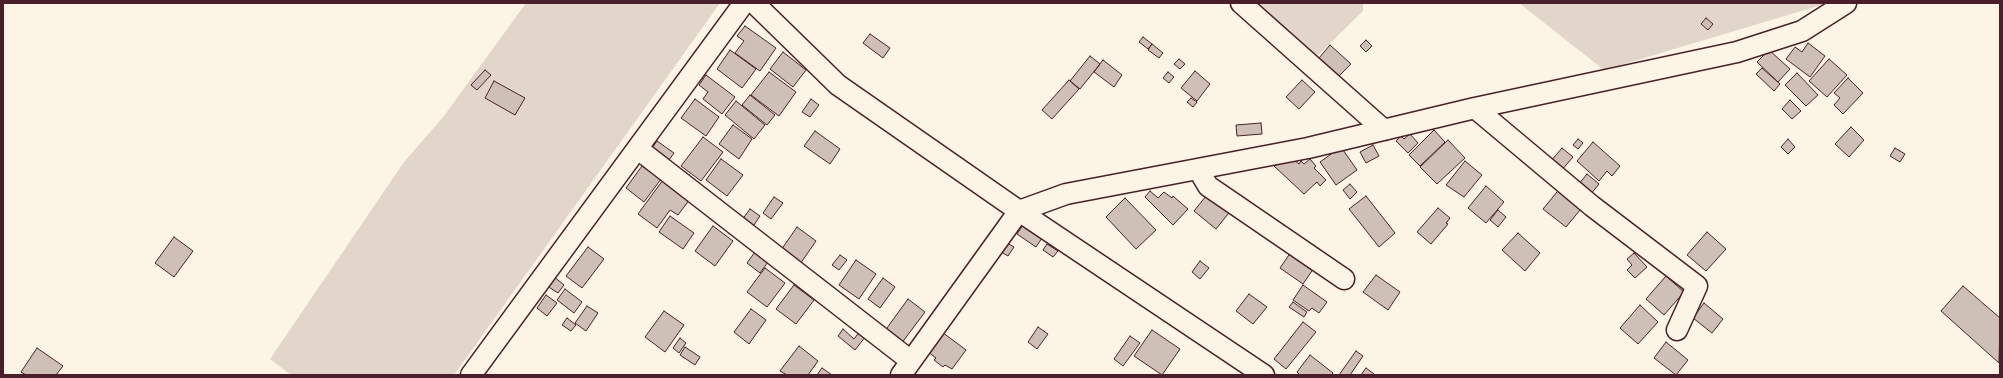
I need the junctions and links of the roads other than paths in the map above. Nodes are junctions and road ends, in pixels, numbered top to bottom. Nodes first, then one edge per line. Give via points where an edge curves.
1 (744, 3) edge
2 (754, 3) edge
3 (1241, 3) edge
4 (1846, 3) edge
5 (1475, 108) junction
6 (1384, 130) junction
7 (638, 149) junction
8 (1198, 169) junction
9 (1019, 211) junction
10 (1344, 279) dead end
11 (1677, 330) dead end
12 (906, 368) edge
13 (471, 375) edge
14 (1264, 375) edge

1 - 7 street
2 - 9 street via 838,85
3 - 6 street
4 - 5 street via 1802,31 1737,52
5 - 6 street
5 - 11 street via 1592,206 1697,286
6 - 8 street via 1308,148
7 - 12 street
7 - 13 street
8 - 9 street via 1066,194
8 - 10 street via 1208,186
9 - 12 street
9 - 14 street

